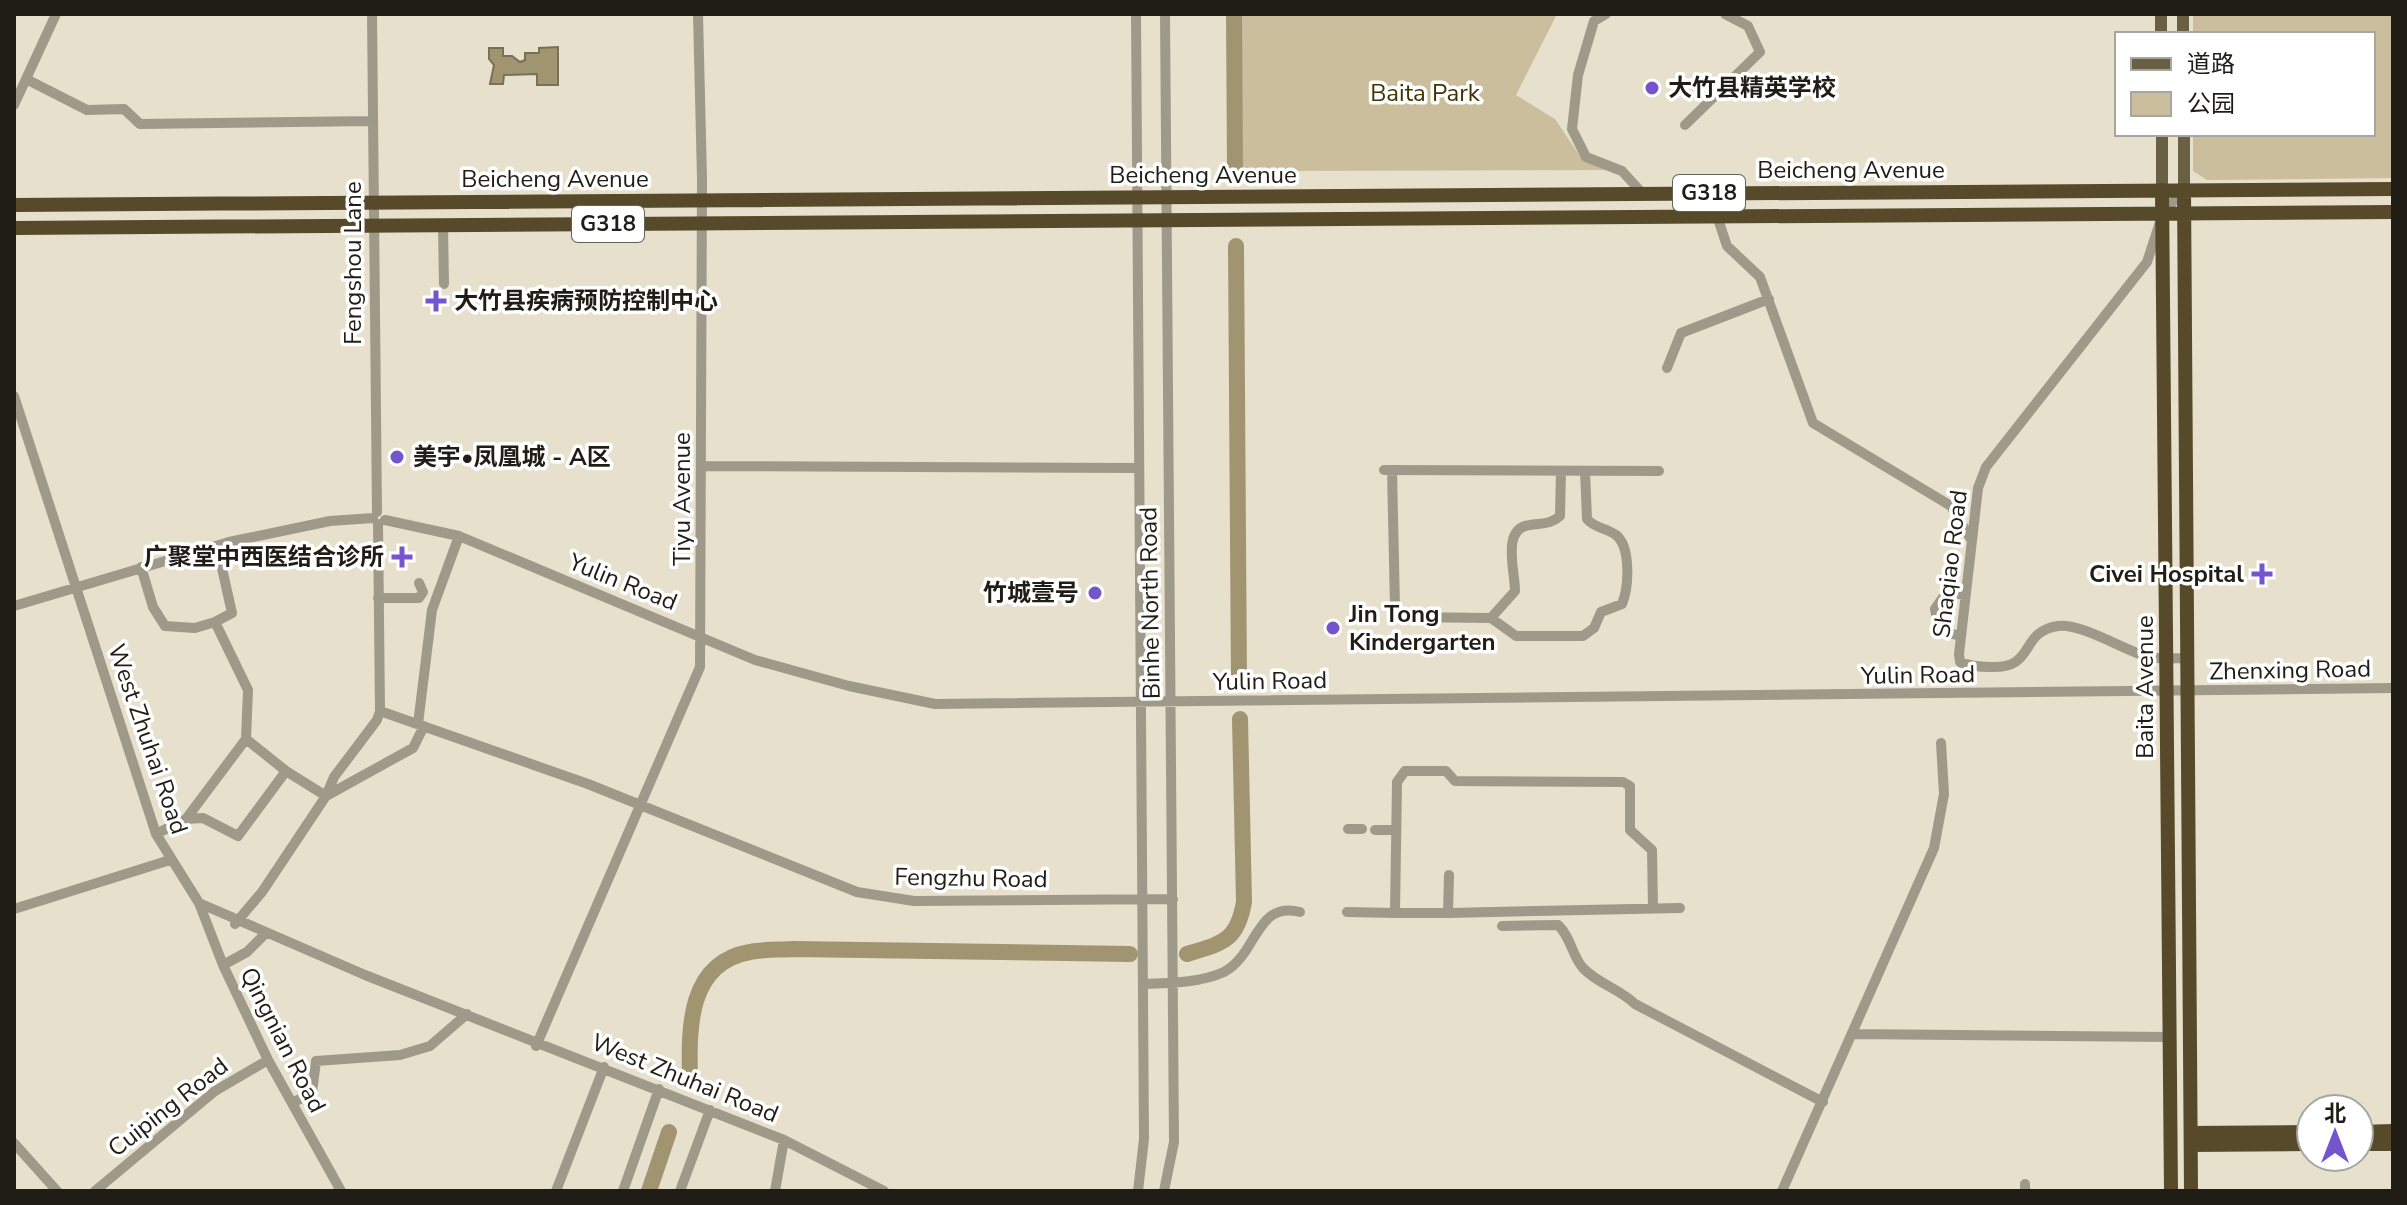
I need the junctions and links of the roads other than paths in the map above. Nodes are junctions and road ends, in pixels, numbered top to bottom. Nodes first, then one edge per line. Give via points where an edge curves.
1 (56, 14) edge
2 (372, 14) edge
3 (698, 14) edge
4 (1136, 14) edge
5 (1165, 14) edge
6 (1606, 14) edge
7 (1725, 14) edge
8 (26, 79) junction
9 (14, 105) edge
10 (372, 121) junction
11 (1685, 125) dead end
12 (2162, 136) edge
13 (2184, 136) edge
14 (2393, 189) edge
15 (2162, 190) junction
16 (2184, 190) junction
17 (1643, 194) junction
18 (1137, 197) junction
19 (1166, 197) junction
20 (702, 200) junction
21 (373, 202) junction
22 (14, 205) edge
23 (2393, 212) edge
24 (2163, 213) junction
25 (2184, 213) junction
26 (1717, 216) junction
27 (1137, 220) junction
28 (1166, 220) junction
29 (702, 223) junction
30 (373, 225) junction
31 (443, 225) junction
32 (14, 228) edge
33 (444, 284) dead end
34 (1769, 299) junction
35 (1667, 368) dead end
36 (14, 396) edge
37 (702, 466) junction
38 (1139, 468) junction
39 (1561, 471) junction
40 (1585, 471) junction
41 (1659, 471) dead end
42 (378, 518) junction
43 (459, 536) junction
44 (1972, 541) junction
45 (217, 546) junction
46 (141, 567) junction
47 (419, 583) dead end
48 (75, 586) junction
49 (1965, 595) junction
50 (378, 598) junction
51 (419, 598) junction
52 (14, 606) edge
53 (432, 610) junction
54 (1491, 618) junction
55 (215, 622) junction
56 (701, 634) junction
57 (1960, 636) junction
58 (2167, 658) junction
59 (2188, 658) junction
60 (2393, 688) edge
61 (2167, 691) junction
62 (2188, 691) junction
63 (1141, 702) junction
64 (1171, 702) junction
65 (380, 711) junction
66 (421, 725) junction
67 (246, 739) junction
68 (1941, 743) dead end
69 (286, 771) junction
70 (326, 796) junction
71 (640, 805) junction
72 (186, 819) junction
73 (1348, 829) dead end
74 (1362, 829) dead end
75 (1375, 830) dead end
76 (1396, 830) junction
77 (156, 834) junction
78 (170, 860) junction
79 (1449, 875) dead end
80 (1142, 899) junction
81 (1173, 899) junction
82 (201, 906) junction
83 (1653, 908) junction
84 (1680, 908) dead end
85 (14, 909) edge
86 (1300, 912) dead end
87 (1347, 912) dead end
88 (1395, 913) junction
89 (1448, 913) junction
90 (236, 922) junction
91 (1502, 926) dead end
92 (264, 935) junction
93 (223, 965) junction
94 (1143, 981) junction
95 (1173, 981) junction
96 (464, 1016) junction
97 (1852, 1034) junction
98 (2169, 1037) junction
99 (537, 1044) junction
100 (268, 1060) junction
101 (603, 1070) junction
102 (658, 1092) junction
103 (1823, 1102) junction
104 (292, 1103) junction
105 (709, 1113) junction
106 (2295, 1133) edge
107 (2191, 1139) junction
108 (14, 1143) edge
109 (784, 1143) junction
110 (2295, 1143) edge
111 (878, 1190) edge
112 (57, 1191) edge
113 (95, 1191) edge
114 (341, 1191) edge
115 (556, 1191) edge
116 (623, 1191) edge
117 (680, 1191) edge
118 (775, 1191) edge
119 (1138, 1191) edge
120 (1164, 1191) edge
121 (1782, 1191) edge
122 (2171, 1191) edge
123 (2191, 1191) edge

1 - 8 street
2 - 10 street, Fengshou Lane
3 - 20 street, Tiyu Avenue
4 - 18 street, Binhe North Road
5 - 19 street, Binhe North Road
6 - 17 street via 1594,21 1578,75 1572,129 1586,157 1626,174
7 - 11 street via 1748,26 1760,52
8 - 9 street
8 - 10 street via 87,110 124,109 140,124
10 - 21 street, Fengshou Lane
12 - 15 main road, Baita Avenue
13 - 16 main road, Baita Avenue
14 - 16 highway, Beicheng Avenue / G318
15 - 16 highway, Beicheng Avenue / G318
15 - 17 highway, Beicheng Avenue / G318
15 - 24 highway, Baita Avenue
16 - 24 street, Shaqiao Road
16 - 25 highway, Baita Avenue
17 - 19 highway, Beicheng Avenue / G318
18 - 19 highway, Beicheng Avenue / G318
18 - 20 highway, Beicheng Avenue / G318
18 - 27 street, Binhe North Road
19 - 28 street, Binhe North Road
20 - 21 highway, Beicheng Avenue / G318
20 - 29 street, Tiyu Avenue
21 - 22 highway, Beicheng Avenue / G318
21 - 30 street, Fengshou Lane
23 - 25 highway, Beicheng Avenue / G318
24 - 25 highway, Beicheng Avenue / G318
24 - 26 highway, Beicheng Avenue / G318
24 - 44 street, Shaqiao Road via 2147,262 1986,467
24 - 58 highway, Baita Avenue
25 - 59 highway, Baita Avenue
26 - 28 highway, Beicheng Avenue / G318
26 - 34 street via 1727,246 1760,277
27 - 28 highway, Beicheng Avenue / G318
27 - 29 highway, Beicheng Avenue / G318
27 - 38 street, Binhe North Road
28 - 64 street, Binhe North Road
29 - 31 highway, Beicheng Avenue / G318
29 - 37 street, Tiyu Avenue
30 - 31 highway, Beicheng Avenue / G318
30 - 32 highway, Beicheng Avenue / G318
30 - 42 street, Fengshou Lane
31 - 33 street
34 - 35 street via 1681,333
34 - 44 street via 1813,423 1951,506
36 - 48 street, West Zhuhai Road
37 - 38 street
37 - 56 street, Tiyu Avenue
38 - 63 street, Binhe North Road
39 - 40 street
39 - 54 street via 1560,516 1515,532 1515,591
39 - 54 street via 1388,470 1395,607 1404,617
40 - 41 street
40 - 54 street via 1587,519 1624,545 1622,604 1601,612 1583,636 1516,636
42 - 43 street, Yulin Road
42 - 45 street, Yulin Road via 330,521
42 - 50 street, Fengshou Lane
43 - 53 street
43 - 56 street, Yulin Road
44 - 49 street, Shaqiao Road
45 - 46 street, Yulin Road
45 - 55 street via 232,613
46 - 48 street, Yulin Road
46 - 55 street via 165,626 195,628
47 - 51 street
48 - 52 street, Yulin Road
48 - 77 street, West Zhuhai Road
49 - 57 street, Shaqiao Road
49 - 57 street via 1947,592 1935,609 1939,630
50 - 51 street
50 - 65 street, Fengshou Lane
51 - 53 street
53 - 66 street
55 - 67 street via 248,690
56 - 63 street, Yulin Road via 755,660 935,704
56 - 71 street, Tiyu Avenue via 700,667
57 - 58 street, Shaqiao Road via 1960,662 1970,666 2016,665 2034,638 2058,626 2147,657
58 - 59 street, Shaqiao Road
58 - 61 highway, Baita Avenue
59 - 62 highway, Baita Avenue
60 - 62 street, Zhenxing Road
61 - 62 street, Yulin Road
61 - 64 street, Yulin Road
61 - 98 highway, Baita Avenue
62 - 107 highway, Baita Avenue
63 - 64 street, Yulin Road
63 - 80 street, Binhe North Road
64 - 81 street, Binhe North Road
65 - 66 street, Fengzhu Road
65 - 70 street
66 - 70 street via 413,748
66 - 71 street, Fengzhu Road
67 - 69 street
67 - 72 street
68 - 97 street via 1944,794 1939,833
69 - 70 street
69 - 72 street via 238,836 203,818
70 - 90 street
71 - 80 street, Fengzhu Road via 857,892 914,901
71 - 99 street, Tiyu Avenue
72 - 77 street
73 - 74 street
75 - 76 street
76 - 83 street via 1397,782 1405,771 1446,771 1455,781 1623,782 1630,786 1630,830 1652,850
76 - 88 street
77 - 78 street, West Zhuhai Road
78 - 82 street, West Zhuhai Road
78 - 85 street
79 - 89 street
80 - 81 street, Fengzhu Road
80 - 94 street, Binhe North Road
81 - 95 street, Binhe North Road
82 - 90 street, West Zhuhai Road
82 - 93 street, Qingnian Road
83 - 84 street
83 - 89 street
86 - 95 street via 1271,913 1245,954 1227,970
87 - 88 street
88 - 89 street
90 - 92 street, West Zhuhai Road
91 - 103 street via 1558,925 1578,962 1593,977
92 - 93 street
92 - 96 street, West Zhuhai Road
93 - 100 street, Qingnian Road
94 - 95 street
94 - 119 street, Binhe North Road via 1144,1139
95 - 120 street, Binhe North Road via 1174,1142
96 - 99 street, West Zhuhai Road
96 - 104 street via 430,1046 400,1055 316,1061 312,1093
97 - 98 street
97 - 103 street
98 - 122 highway, Baita Avenue
99 - 101 street, West Zhuhai Road
100 - 104 street, Qingnian Road
100 - 113 street, Cuiping Road via 215,1091
101 - 102 street, West Zhuhai Road
101 - 115 street
102 - 105 street, West Zhuhai Road
102 - 116 street
103 - 121 street
104 - 114 street, Qingnian Road
105 - 109 street, West Zhuhai Road
105 - 117 street
106 - 107 highway
107 - 110 highway
107 - 123 highway, Baita Avenue
108 - 112 street
109 - 111 street, West Zhuhai Road
109 - 118 street

